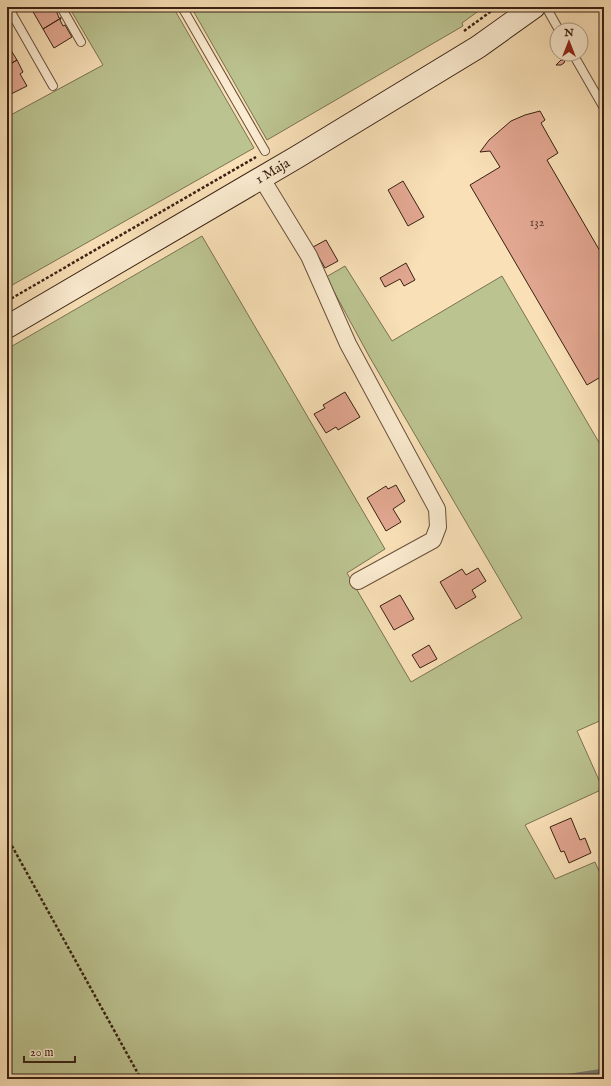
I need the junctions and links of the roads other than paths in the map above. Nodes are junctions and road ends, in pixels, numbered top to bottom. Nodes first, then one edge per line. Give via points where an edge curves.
1 (8, 7) edge
2 (61, 7) edge
3 (182, 7) edge
4 (534, 7) edge
5 (546, 7) edge
6 (554, 22) edge
7 (82, 42) dead end
8 (578, 62) edge
9 (53, 86) dead end
10 (604, 108) edge
11 (265, 152) dead end
12 (262, 179) junction
13 (7, 327) edge
14 (358, 581) dead end

1 - 9 lane
2 - 7 lane
3 - 11 lane
4 - 12 main road, 1 Maja via 478,47
5 - 6 lane
8 - 10 lane
12 - 13 main road, 1 Maja
12 - 14 street via 308,256 348,344 437,509 438,527 433,540

